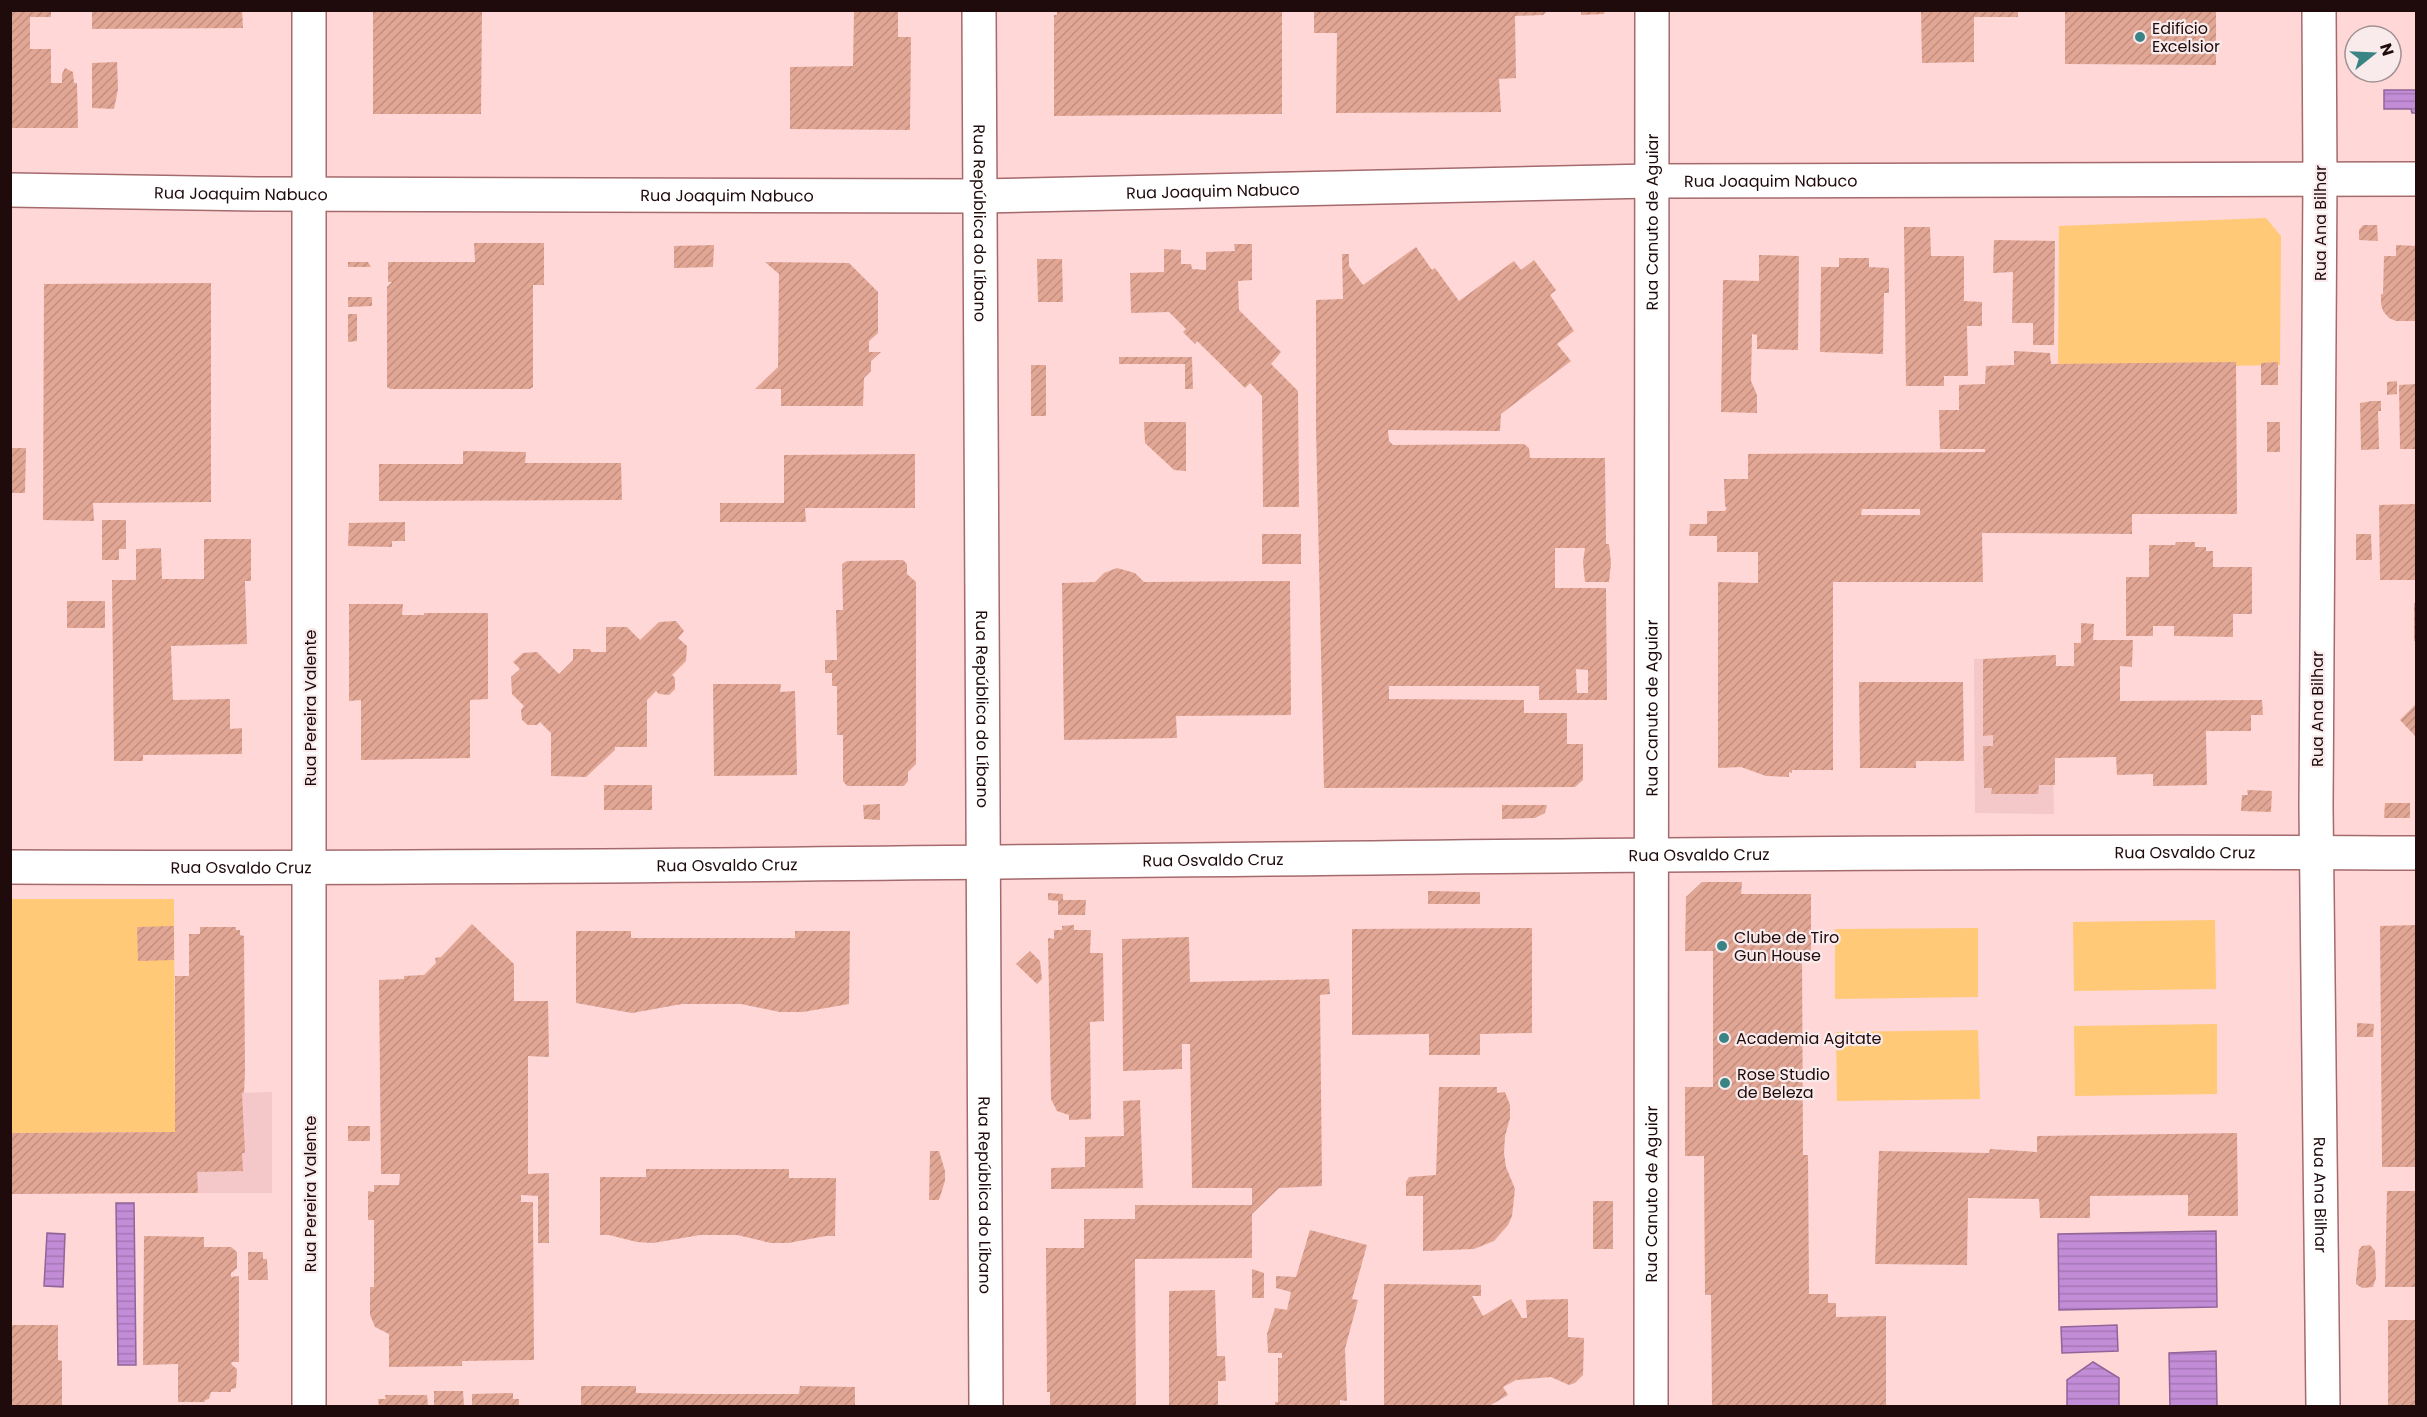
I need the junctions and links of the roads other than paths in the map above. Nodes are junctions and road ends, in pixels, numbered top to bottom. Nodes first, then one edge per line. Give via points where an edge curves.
1 (309, 10) edge
2 (979, 10) edge
3 (1652, 10) edge
4 (2319, 10) edge
5 (2320, 178) junction
6 (2416, 179) edge
7 (1650, 181) junction
8 (10, 190) edge
9 (311, 194) junction
10 (980, 196) junction
11 (2317, 853) junction
12 (2416, 853) edge
13 (1652, 855) junction
14 (983, 861) junction
15 (10, 867) edge
16 (310, 868) junction
17 (309, 1407) edge
18 (986, 1407) edge
19 (1651, 1407) edge
20 (2323, 1407) edge

1 - 9 street, Rua Pereira Valente
2 - 10 street, Rua República do Líbano
3 - 7 street, Rua Canuto de Aguiar
4 - 5 street, Rua Ana Bilhar
5 - 6 street, Rua Joaquim Nabuco
5 - 7 street, Rua Joaquim Nabuco
5 - 11 street, Rua Ana Bilhar
7 - 10 street, Rua Joaquim Nabuco
7 - 13 street, Rua Canuto de Aguiar
8 - 9 street, Rua Joaquim Nabuco
9 - 10 street, Rua Joaquim Nabuco
9 - 16 street, Rua Pereira Valente
10 - 14 street, Rua República do Líbano
11 - 12 street, Rua Osvaldo Cruz
11 - 13 street, Rua Osvaldo Cruz
11 - 20 street, Rua Ana Bilhar
13 - 14 street, Rua Osvaldo Cruz
13 - 19 street, Rua Canuto de Aguiar
14 - 16 street, Rua Osvaldo Cruz
14 - 18 street, Rua República do Líbano
15 - 16 street, Rua Osvaldo Cruz
16 - 17 street, Rua Pereira Valente

